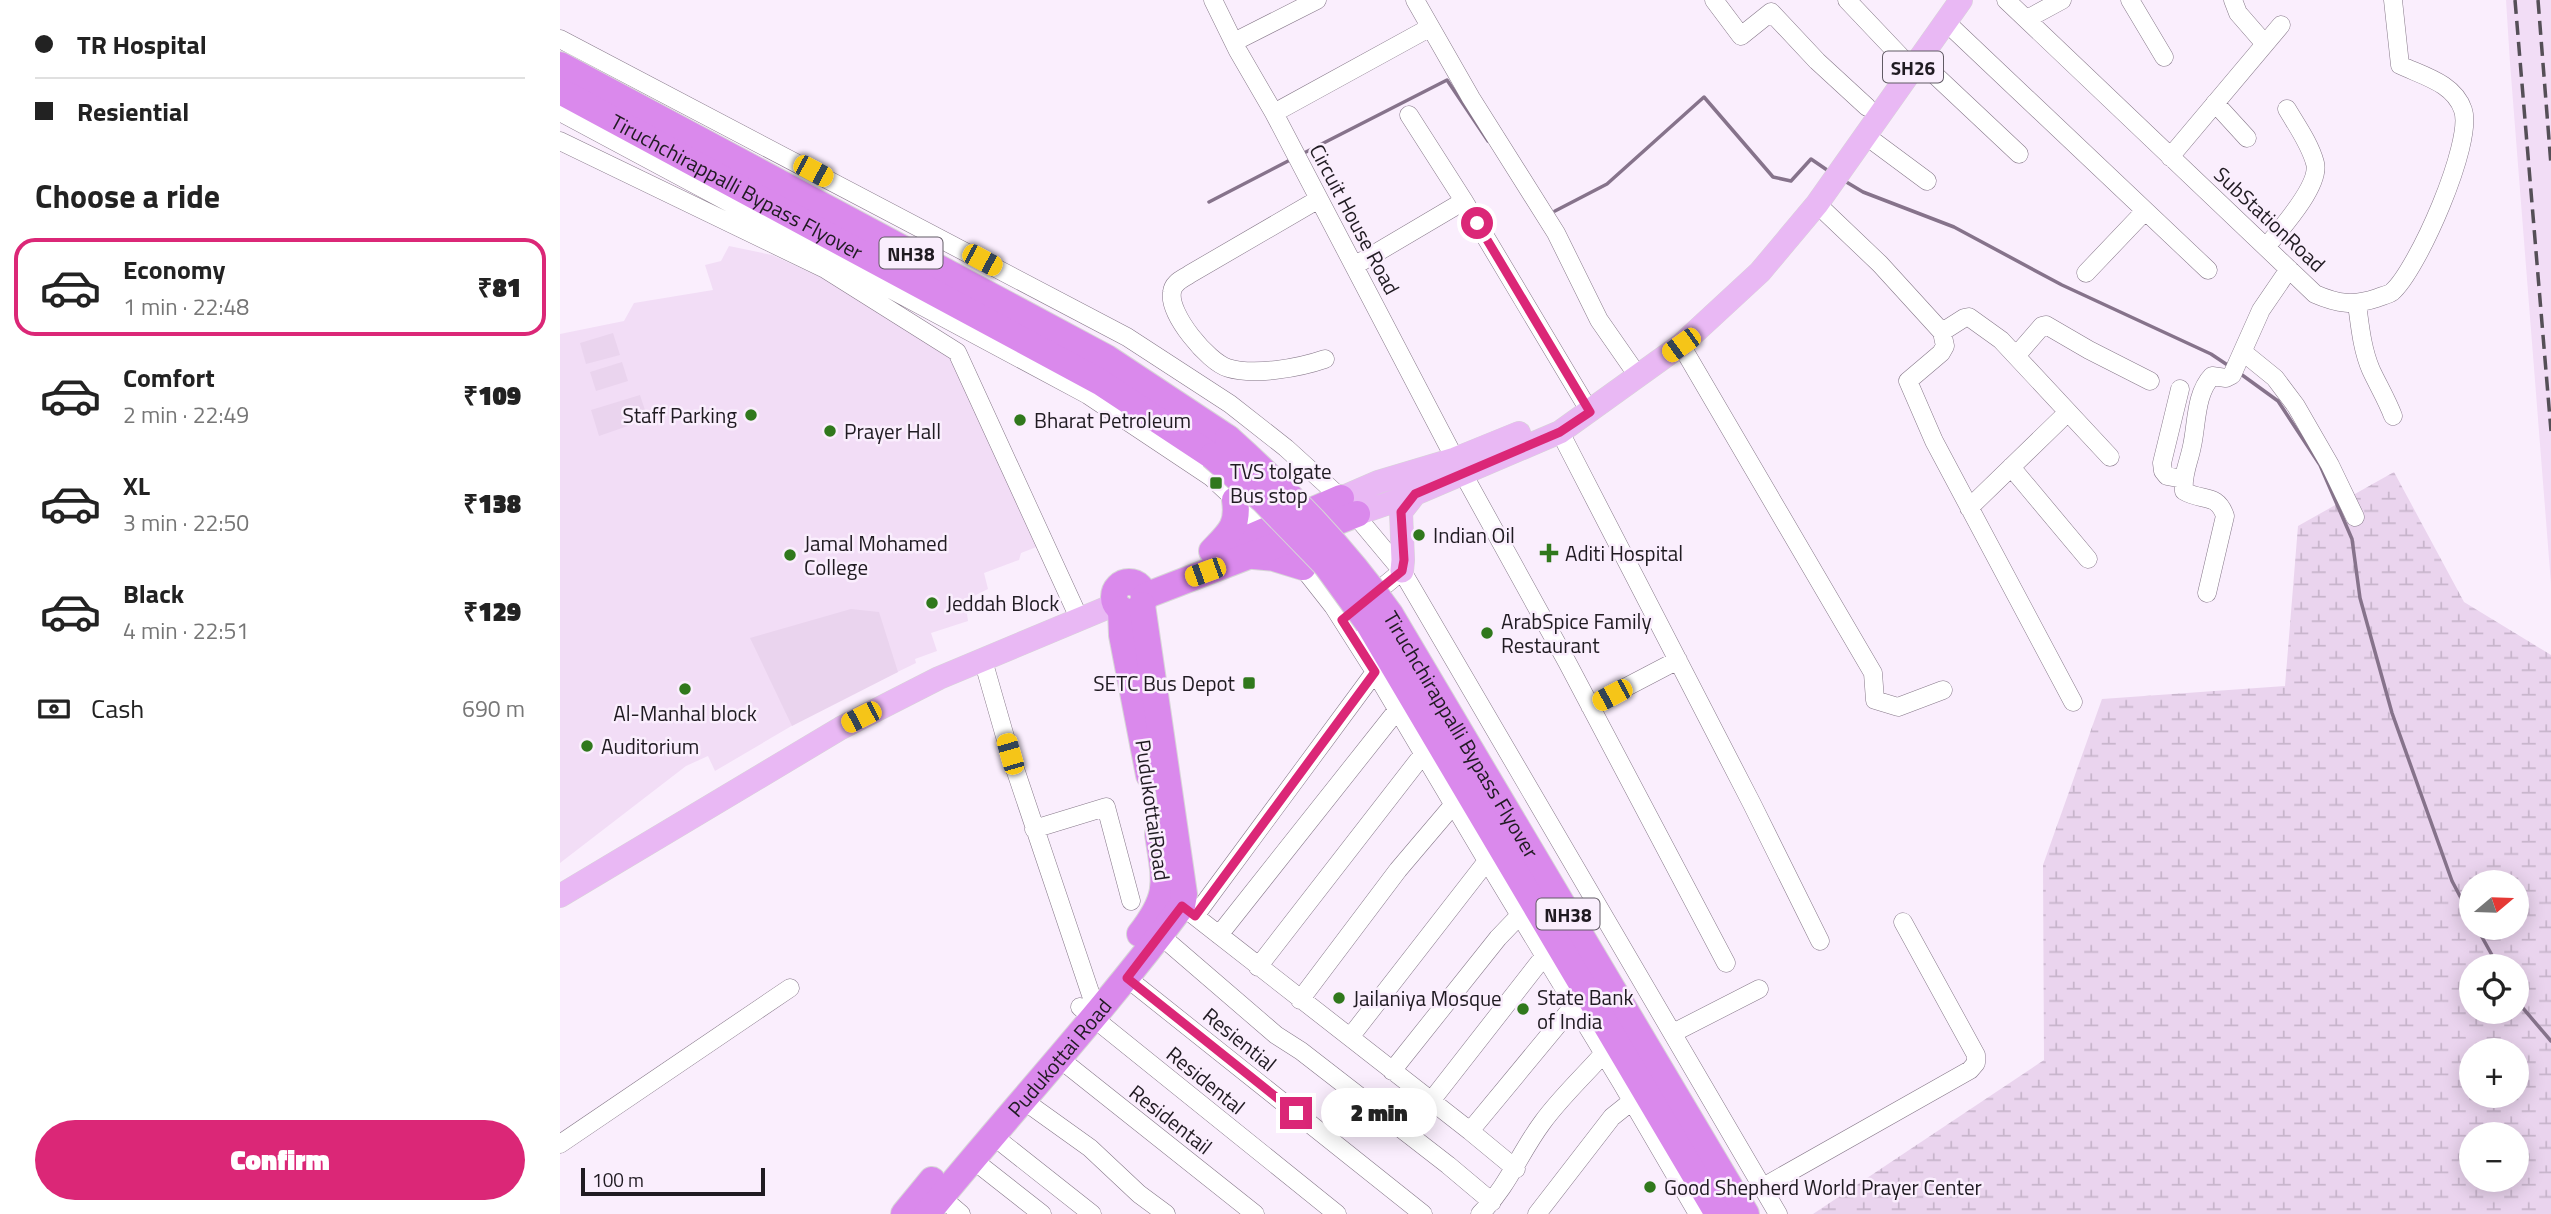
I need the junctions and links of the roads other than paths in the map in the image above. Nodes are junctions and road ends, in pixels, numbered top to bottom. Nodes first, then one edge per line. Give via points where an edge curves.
1 (1213, 0) edge
2 (1317, 0) edge
3 (1714, 0) edge
4 (1847, 0) edge
5 (1961, 0) edge
6 (2006, 0) edge
7 (2062, 0) edge
8 (2130, 0) edge
9 (2233, 0) edge
10 (2393, 0) edge
11 (1420, 2) edge
12 (1777, 6) edge
13 (1945, 11) edge
14 (2027, 19) junction
15 (2281, 25) dead end
16 (1429, 28) junction
17 (560, 39) edge
18 (1234, 41) junction
19 (2265, 44) junction
20 (2164, 57) dead end
21 (1910, 59) junction
22 (560, 65) edge
23 (560, 91) edge
24 (2215, 103) junction
25 (1867, 107) junction
26 (2287, 109) dead end
27 (560, 112) edge
28 (1274, 113) junction
29 (1409, 115) dead end
30 (1855, 137) junction
31 (2247, 138) dead end
32 (560, 141) edge
33 (2019, 154) dead end
34 (2170, 157) junction
35 (1927, 181) dead end
36 (1815, 194) junction
37 (1320, 199) junction
38 (1464, 201) junction
39 (2146, 211) junction
40 (2266, 247) junction
41 (1354, 266) junction
42 (2289, 269) junction
43 (2208, 270) dead end
44 (2086, 273) dead end
45 (2357, 303) junction
46 (1942, 332) junction
47 (1681, 345) junction
48 (2016, 356) junction
49 (1325, 359) dead end
50 (2238, 362) junction
51 (1631, 366) junction
52 (2150, 382) dead end
53 (2180, 389) dead end
54 (1587, 406) junction
55 (2068, 412) junction
56 (2393, 416) dead end
57 (1256, 424) junction
58 (1560, 432) junction
59 (1217, 457) junction
60 (2109, 457) dead end
61 (1459, 466) junction
62 (2011, 467) junction
63 (2183, 479) junction
64 (1415, 494) junction
65 (1235, 500) junction
66 (1349, 506) junction
67 (1969, 509) junction
68 (2355, 517) dead end
69 (1275, 537) junction
70 (1209, 555) junction
71 (1252, 555) junction
72 (2088, 559) dead end
73 (1303, 567) junction
74 (1402, 571) junction
75 (1178, 574) junction
76 (2207, 593) dead end
77 (1129, 598) junction
78 (1076, 612) junction
79 (1367, 619) junction
80 (983, 660) junction
81 (1678, 660) junction
82 (1375, 672) junction
83 (937, 673) junction
84 (1942, 690) dead end
85 (2073, 702) dead end
86 (1590, 706) junction
87 (1398, 709) junction
88 (1424, 752) junction
89 (1454, 804) junction
90 (1034, 829) junction
91 (1487, 861) junction
92 (563, 886) edge
93 (1131, 901) dead end
94 (1189, 911) junction
95 (1520, 915) junction
96 (1903, 922) dead end
97 (1219, 935) junction
98 (1161, 936) junction
99 (1820, 941) dead end
100 (1545, 956) junction
101 (1726, 963) dead end
102 (1258, 967) junction
103 (1127, 978) junction
104 (790, 988) dead end
105 (1759, 989) dead end
106 (1300, 1000) junction
107 (1575, 1004) junction
108 (1088, 1006) junction
109 (1673, 1033) junction
110 (1351, 1036) junction
111 (1604, 1053) junction
112 (1060, 1059) junction
113 (1392, 1071) junction
114 (1023, 1100) junction
115 (1431, 1101) junction
116 (1632, 1101) junction
117 (1470, 1131) junction
118 (992, 1135) junction
119 (560, 1144) edge
120 (972, 1159) junction
121 (1516, 1169) junction
122 (1763, 1187) junction
123 (943, 1208) edge
124 (1486, 1208) edge
125 (904, 1214) edge
126 (1042, 1214) edge
127 (1093, 1214) edge
128 (1166, 1214) edge
129 (1255, 1214) edge
130 (1337, 1214) edge
131 (1423, 1214) edge
132 (1537, 1214) edge
133 (1698, 1214) edge
134 (1718, 1214) edge
135 (1746, 1214) edge
136 (1778, 1214) edge

1 - 18 street, Circuit House Road
2 - 18 street
3 - 12 street via 1741,36
4 - 21 street
5 - 13 main road, SH26
6 - 14 street, SubStationRoad
7 - 14 street
8 - 20 street
9 - 19 street via 2238,13
10 - 45 street, SubStationRoad via 2400,65 2445,86 2459,102 2464,127 2460,155 2410,269 2391,293
11 - 16 street
12 - 25 street via 1817,61
13 - 21 main road, SH26
13 - 39 street
14 - 34 street, SubStationRoad
15 - 19 street
16 - 28 street
16 - 51 street via 1546,216 1599,320
17 - 57 street via 1127,337
18 - 28 street, Circuit House Road
19 - 24 street
21 - 25 main road, SH26
21 - 30 main road, SH26
21 - 33 street
22 - 59 highway, Tiruchchirappalli Bypass Flyover / NH38 via 1107,358
23 - 59 highway, Tiruchchirappalli Bypass Flyover / NH38 via 1100,382
24 - 31 street
24 - 34 street
25 - 30 main road, SH26
26 - 40 street via 2307,144 2316,172 2296,209
27 - 59 street via 1088,395
28 - 37 street, Circuit House Road
29 - 38 street
30 - 35 street
30 - 36 main road, SH26
32 - 78 street via 825,269 957,352
34 - 40 street, SubStationRoad
36 - 46 street
36 - 47 main road, SH26 via 1760,272
36 - 51 main road, SH26 via 1749,262
37 - 41 street, Circuit House Road
37 - 49 street via 1175,283 1172,301 1194,340 1224,367 1240,371 1302,367
38 - 41 street
38 - 54 street
39 - 43 street
39 - 44 street
40 - 42 street, SubStationRoad
41 - 61 street, Circuit House Road
42 - 45 street, SubStationRoad via 2315,293 2344,304
42 - 50 street via 2261,310
45 - 56 street via 2363,345
46 - 48 street via 1969,317
46 - 67 street via 1945,346 1941,353 1908,381
47 - 54 main road, SH26
47 - 84 street via 1873,673 1875,700 1898,707
48 - 52 street via 2046,325
48 - 55 street
50 - 63 street via 2226,378 2212,376 2206,383
50 - 68 street via 2274,378 2296,406
51 - 54 main road, SH26
53 - 63 street via 2162,463 2167,476
54 - 58 main road, SH26
54 - 61 main road, SH26
55 - 60 street
55 - 62 street
57 - 59 street
57 - 66 street
58 - 61 main road, SH26
58 - 81 street
59 - 65 street
59 - 79 highway, Tiruchchirappalli Bypass Flyover / NH38, bridge via 1326,565
61 - 64 main road, SH26
61 - 66 main road, SH26 via 1378,482
61 - 86 street, Circuit House Road
62 - 67 street
62 - 72 street
63 - 76 street via 2184,491 2216,501 2225,516
64 - 66 main road, SH26
64 - 74 main road via 1401,512
65 - 69 street
65 - 70 highway via 1233,528
66 - 69 highway
66 - 74 street
67 - 85 street
69 - 70 highway
69 - 71 highway
69 - 73 street
70 - 75 highway
71 - 73 highway
71 - 75 highway
73 - 79 street
74 - 79 street
74 - 109 street
75 - 77 highway
77 - 78 main road
77 - 94 highway
77 - 108 highway, PudukottaiRoad via 1122,635 1149,775 1164,891 1158,910
78 - 80 main road
78 - 83 main road
79 - 82 street
79 - 134 highway, Tiruchchirappalli Bypass Flyover / NH38
79 - 135 highway, Tiruchchirappalli Bypass Flyover / NH38
80 - 83 main road
80 - 90 street
81 - 86 street
81 - 99 street
82 - 87 street
82 - 94 street
83 - 92 main road
86 - 101 street, Circuit House Road
87 - 88 street
87 - 97 street
88 - 89 street
88 - 102 street
89 - 91 street
89 - 106 street
90 - 93 street via 1106,807
90 - 108 street
91 - 95 street
91 - 110 street
94 - 97 street
94 - 98 highway, Pudukottai Road
95 - 100 street
95 - 113 street via 1497,937
96 - 122 street via 1976,1055 1976,1063
97 - 102 street
98 - 103 highway, Pudukottai Road
98 - 124 street via 1276,1035 1448,1165
100 - 107 street
100 - 115 street
102 - 106 street
103 - 108 highway, Pudukottai Road
103 - 131 street, Resiential
104 - 119 street
105 - 109 street
106 - 110 street
107 - 111 street
107 - 117 street
108 - 112 highway, Pudukottai Road
108 - 125 highway, PudukottaiRoad
108 - 130 street, Residental
109 - 122 street
110 - 113 street
111 - 116 street
111 - 121 street via 1542,1124
112 - 114 highway, Pudukottai Road
112 - 129 street, Residentail
113 - 115 street
114 - 118 highway, Pudukottai Road
114 - 128 street via 1090,1148
115 - 117 street
116 - 132 street via 1612,1117
116 - 133 street
117 - 121 street
118 - 120 highway, Pudukottai Road
118 - 127 street
120 - 123 highway, Pudukottai Road
120 - 126 street
121 - 124 street
122 - 136 street

